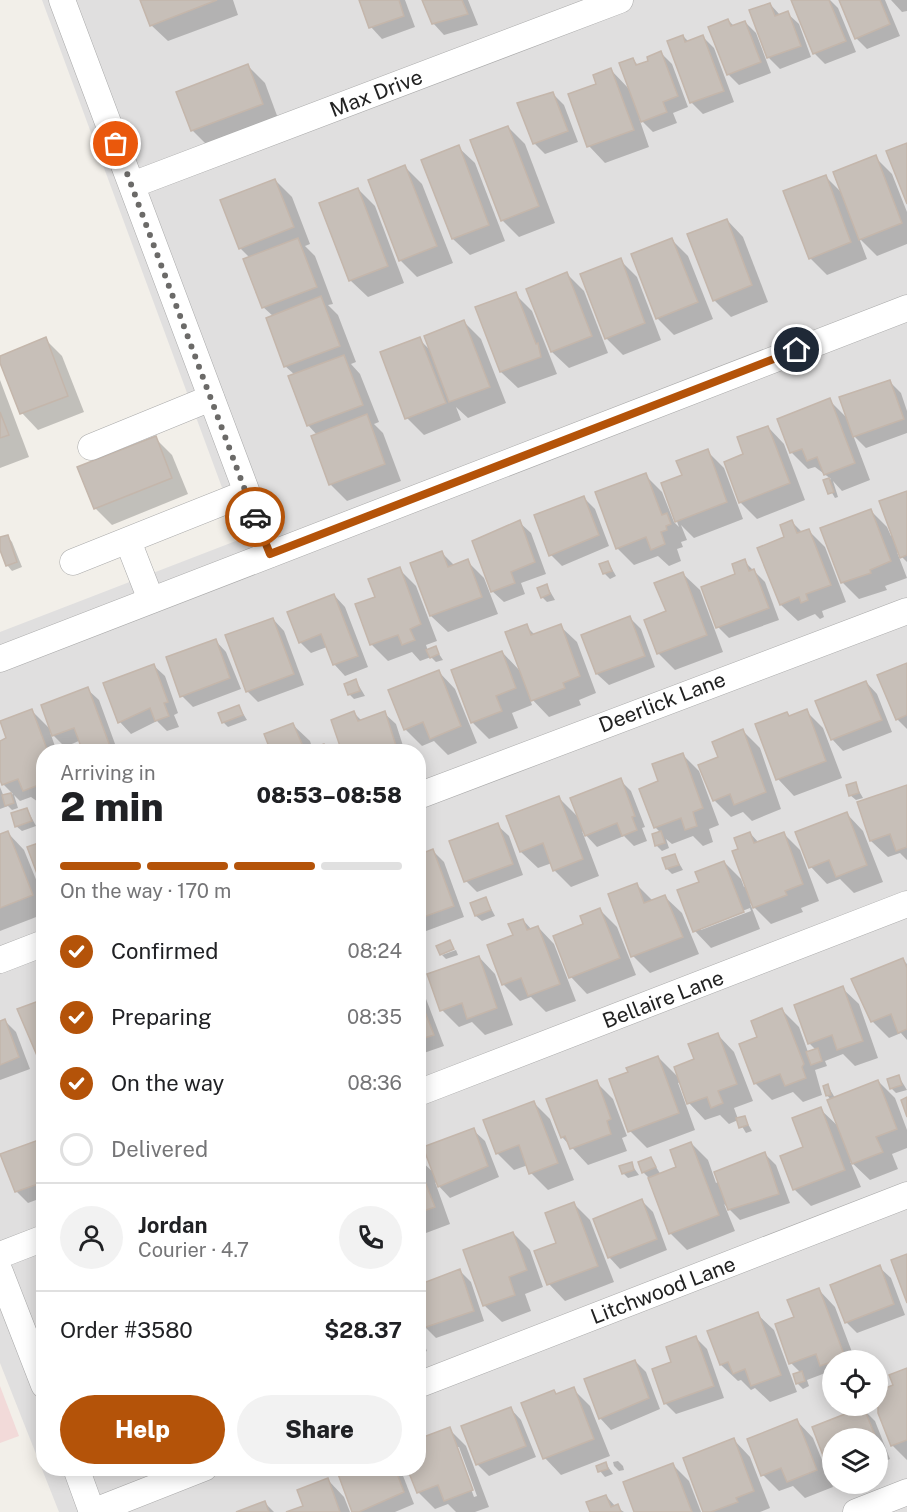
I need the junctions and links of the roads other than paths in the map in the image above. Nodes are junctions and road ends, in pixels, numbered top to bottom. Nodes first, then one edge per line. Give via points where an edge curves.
1 (62, 0) edge
2 (620, 0) edge
3 (132, 185) junction
4 (907, 308) edge
5 (211, 398) junction
6 (92, 447) dead end
7 (246, 493) junction
8 (128, 541) junction
9 (270, 554) junction
10 (73, 561) dead end
11 (151, 600) junction
12 (907, 611) edge
13 (0, 659) edge
14 (426, 793) edge
15 (907, 904) edge
16 (36, 946) edge
17 (0, 960) edge
18 (426, 1090) edge
19 (907, 1195) edge
20 (36, 1241) edge
21 (0, 1255) edge
22 (0, 1272) edge
23 (36, 1364) edge
24 (426, 1382) edge
25 (79, 1476) edge
26 (184, 1476) edge
27 (907, 1492) edge
28 (92, 1512) edge
29 (856, 1512) edge

1 - 3 street
2 - 3 street, Max Drive
3 - 5 street
4 - 9 street
5 - 6 street
5 - 7 street
7 - 8 street
7 - 9 street
8 - 10 street
8 - 11 street
9 - 11 street
11 - 13 street
12 - 14 street, Deerlick Lane
15 - 18 street, Bellaire Lane
16 - 17 street
19 - 24 street, Litchwood Lane
20 - 21 street
22 - 23 street
25 - 28 street
26 - 28 street
27 - 29 street

